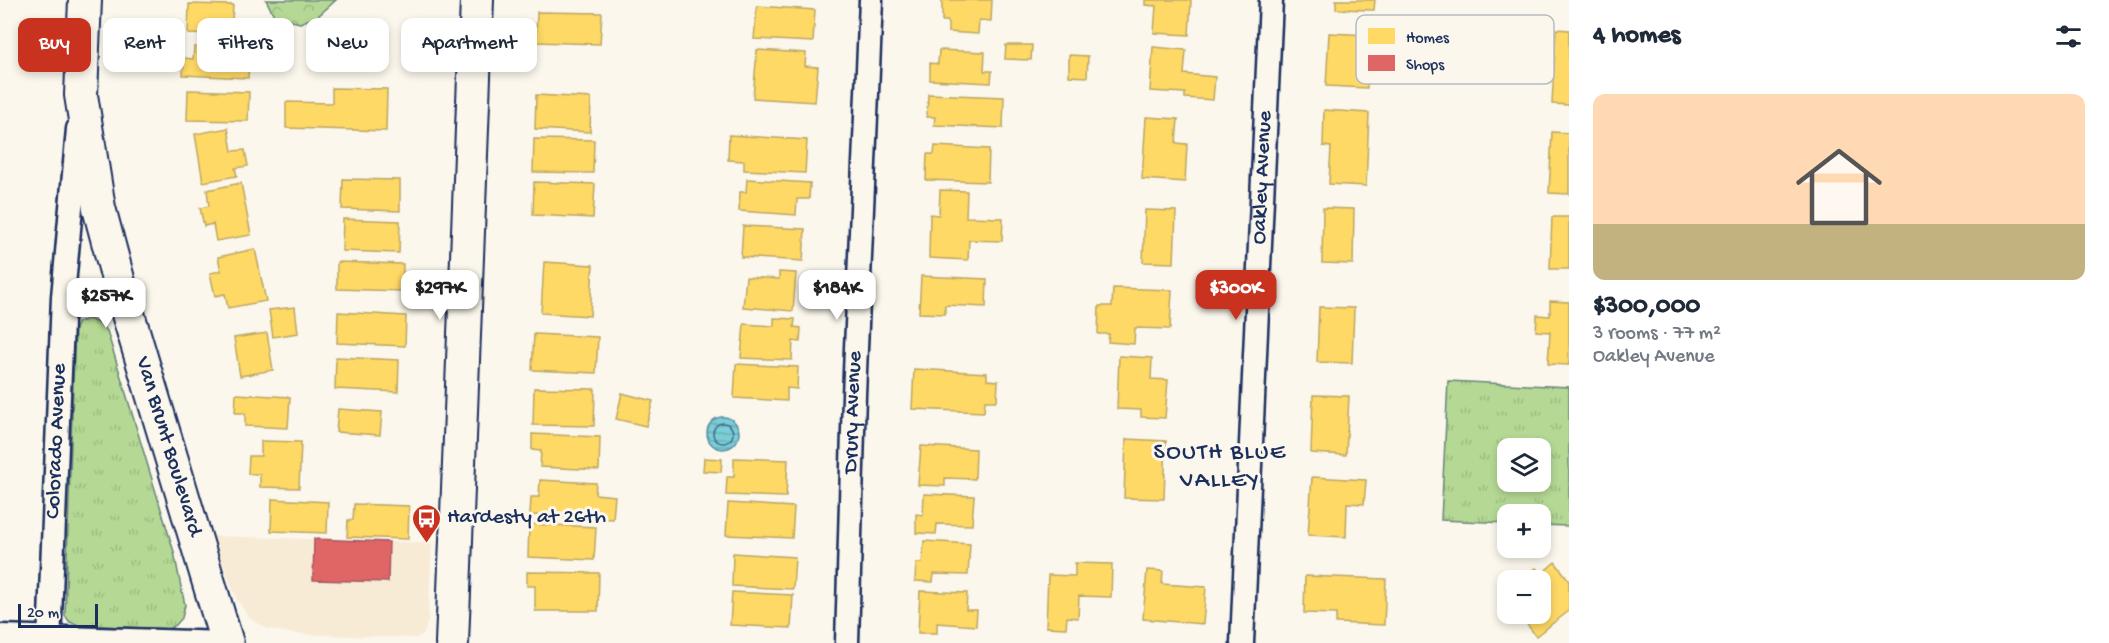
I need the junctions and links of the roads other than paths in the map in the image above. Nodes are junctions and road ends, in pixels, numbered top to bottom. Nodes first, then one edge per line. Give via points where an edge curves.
1 (85, 0) edge
2 (477, 0) edge
3 (871, 0) edge
4 (1271, 0) edge
5 (81, 95) junction
6 (0, 636) edge
7 (49, 640) edge
8 (226, 643) edge
9 (452, 643) edge
10 (847, 643) edge
11 (1242, 643) edge

1 - 5 street, Van Brunt Boulevard
2 - 9 street
3 - 10 street, Drury Avenue
4 - 11 street, Oakley Avenue
5 - 7 street, Colorado Avenue via 63,297
5 - 8 street, Van Brunt Boulevard via 99,208 116,273
6 - 7 street
7 - 8 street

